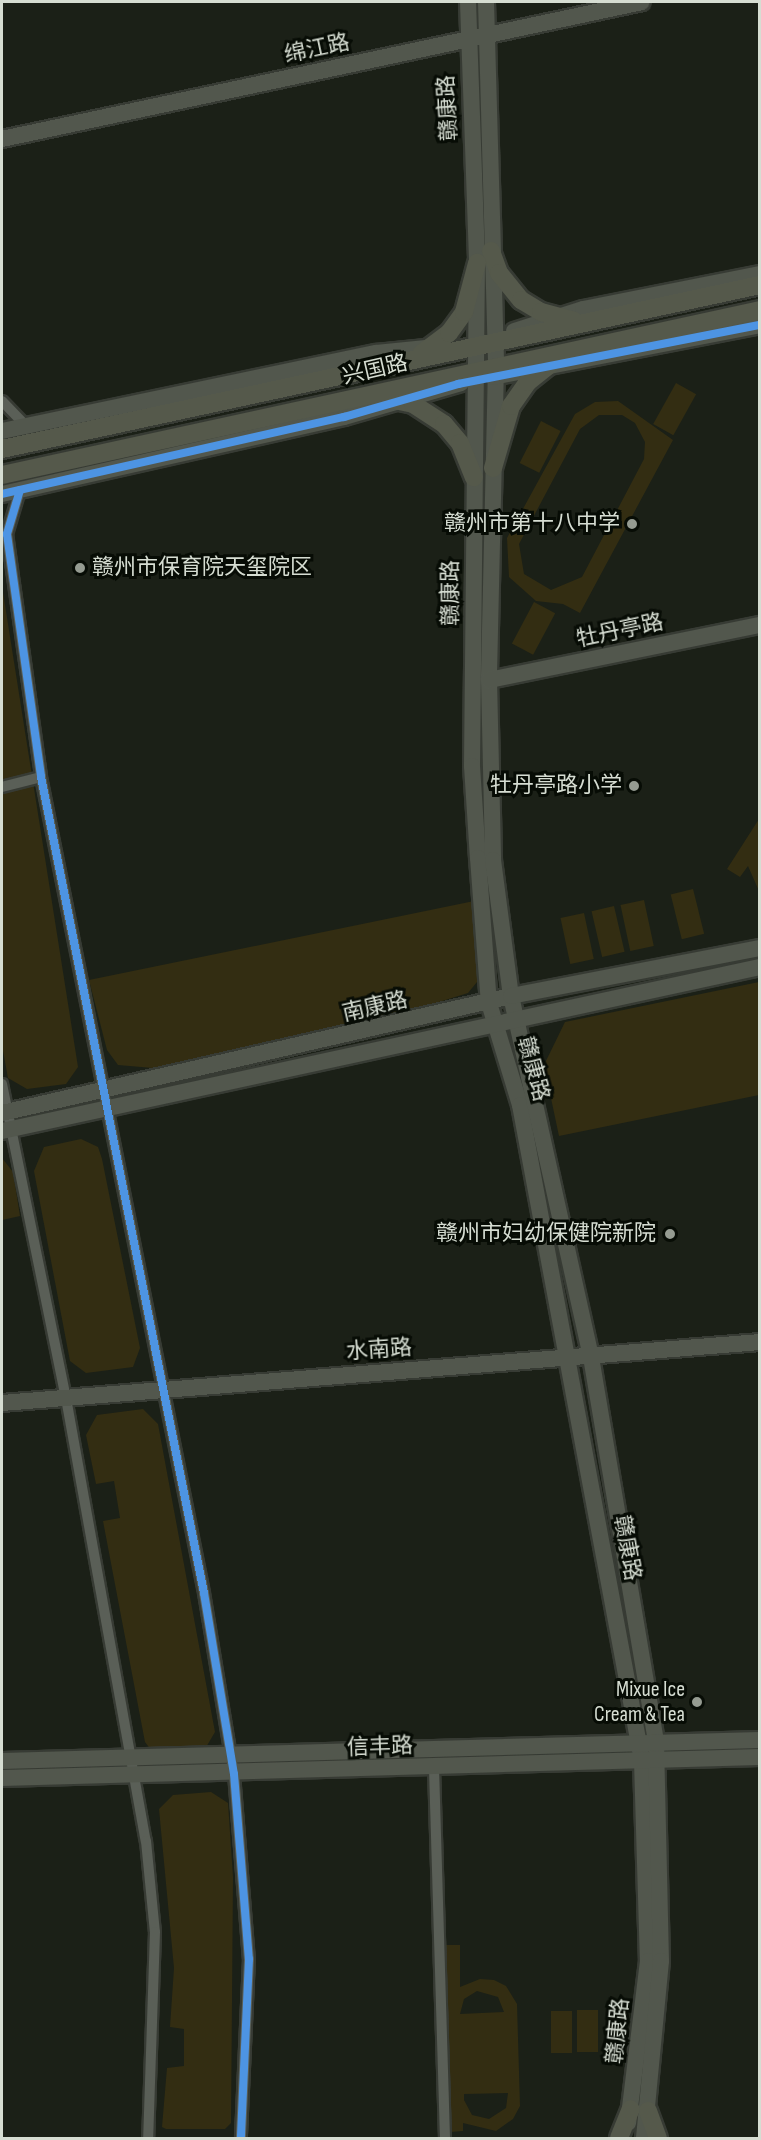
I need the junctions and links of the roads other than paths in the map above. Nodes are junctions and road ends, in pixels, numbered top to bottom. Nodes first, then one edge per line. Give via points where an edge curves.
1 (468, 2) edge
2 (486, 2) edge
3 (642, 2) edge
4 (487, 35) junction
5 (467, 39) junction
6 (2, 139) edge
7 (484, 257) junction
8 (759, 277) edge
9 (759, 310) edge
10 (556, 318) junction
11 (588, 321) junction
12 (759, 325) edge
13 (495, 338) junction
14 (474, 343) junction
15 (577, 346) junction
16 (432, 348) junction
17 (394, 364) junction
18 (540, 370) junction
19 (496, 371) junction
20 (473, 375) junction
21 (366, 397) junction
22 (400, 400) junction
23 (2, 401) edge
24 (26, 426) junction
25 (2, 431) edge
26 (2, 449) edge
27 (493, 468) junction
28 (2, 475) edge
29 (474, 477) junction
30 (20, 490) junction
31 (2, 494) edge
32 (4, 529) edge
33 (759, 625) edge
34 (489, 680) junction
35 (41, 777) junction
36 (2, 787) edge
37 (759, 948) edge
38 (759, 967) edge
39 (511, 996) junction
40 (489, 1003) junction
41 (519, 1019) junction
42 (497, 1023) junction
43 (2, 1084) edge
44 (102, 1092) junction
45 (4, 1113) edge
46 (106, 1113) junction
47 (6, 1130) edge
48 (759, 1342) edge
49 (591, 1357) junction
50 (570, 1359) junction
51 (159, 1389) junction
52 (66, 1398) junction
53 (2, 1403) edge
54 (759, 1740) edge
55 (648, 1743) junction
56 (230, 1757) junction
57 (759, 1758) edge
58 (2, 1761) edge
59 (650, 1761) junction
60 (133, 1767) junction
61 (434, 1768) junction
62 (234, 1774) junction
63 (2, 1778) edge
64 (640, 2110) junction
65 (148, 2139) edge
66 (241, 2139) edge
67 (446, 2139) edge
68 (619, 2139) edge
69 (625, 2139) edge
70 (644, 2139) edge
71 (658, 2139) edge

1 - 5 main road, 赣康路
2 - 4 main road, 赣康路
3 - 4 main road, 绵江路
4 - 5 main road, 绵江路
4 - 7 main road, 赣康路
5 - 6 main road, 绵江路
5 - 7 main road, 赣康路
7 - 10 main road via 513,292
7 - 13 main road, 赣康路
7 - 14 main road, 赣康路
7 - 16 main road via 464,312
8 - 10 main road
8 - 11 main road, 兴国路
9 - 15 main road, 兴国路
10 - 11 main road
10 - 13 main road
11 - 13 main road, 兴国路
12 - 18 main road
13 - 14 main road, 兴国路
13 - 19 main road, 赣康路
14 - 16 main road
14 - 17 main road, 兴国路
14 - 20 main road, 赣康路
15 - 18 main road
15 - 19 main road, 兴国路
16 - 17 main road
16 - 24 main road via 375,353
17 - 26 main road, 兴国路
18 - 19 main road
18 - 27 main road via 505,418
19 - 20 main road, 兴国路
19 - 27 main road, 赣康路
20 - 21 main road, 兴国路
20 - 22 main road
20 - 29 main road, 赣康路
21 - 22 main road
21 - 28 main road, 兴国路
22 - 29 main road via 444,424 463,448
22 - 30 main road
23 - 24 street
24 - 25 main road
27 - 34 main road, 赣康路
29 - 40 main road, 赣康路 via 472,766
30 - 31 main road
30 - 32 street
32 - 35 street
33 - 34 main road, 牡丹亭路
34 - 39 main road, 赣康路 via 493,860
35 - 36 street
35 - 44 street
37 - 39 main road, 南康路
38 - 41 main road, 南康路
39 - 40 main road, 南康路
39 - 41 main road, 赣康路
40 - 42 main road, 赣康路
40 - 44 main road, 南康路
41 - 42 main road, 南康路
41 - 49 main road, 赣康路
42 - 46 main road, 南康路
42 - 50 main road, 赣康路 via 520,1105
43 - 45 street
44 - 45 main road, 南康路
44 - 46 street
45 - 47 street
46 - 47 main road, 南康路
46 - 51 street
47 - 52 street
48 - 49 main road, 水南路
49 - 50 main road, 水南路
49 - 55 main road, 赣康路
50 - 51 main road, 水南路
50 - 55 main road, 赣康路
51 - 52 main road, 水南路
51 - 56 street via 204,1593
52 - 53 main road, 水南路
52 - 60 street
54 - 55 main road, 信丰路
55 - 56 main road, 信丰路
55 - 59 main road, 赣康路
56 - 60 main road, 信丰路
56 - 62 street
57 - 59 main road, 信丰路
58 - 60 main road, 信丰路
59 - 61 main road, 信丰路
59 - 64 main road, 赣康路 via 648,1960
60 - 62 main road, 信丰路
60 - 63 main road, 信丰路
60 - 65 street via 155,1932
61 - 62 main road, 信丰路
61 - 67 street
62 - 66 street via 249,1959
64 - 68 main road
64 - 69 main road, 赣康路
64 - 70 main road, 赣康路
64 - 71 main road

